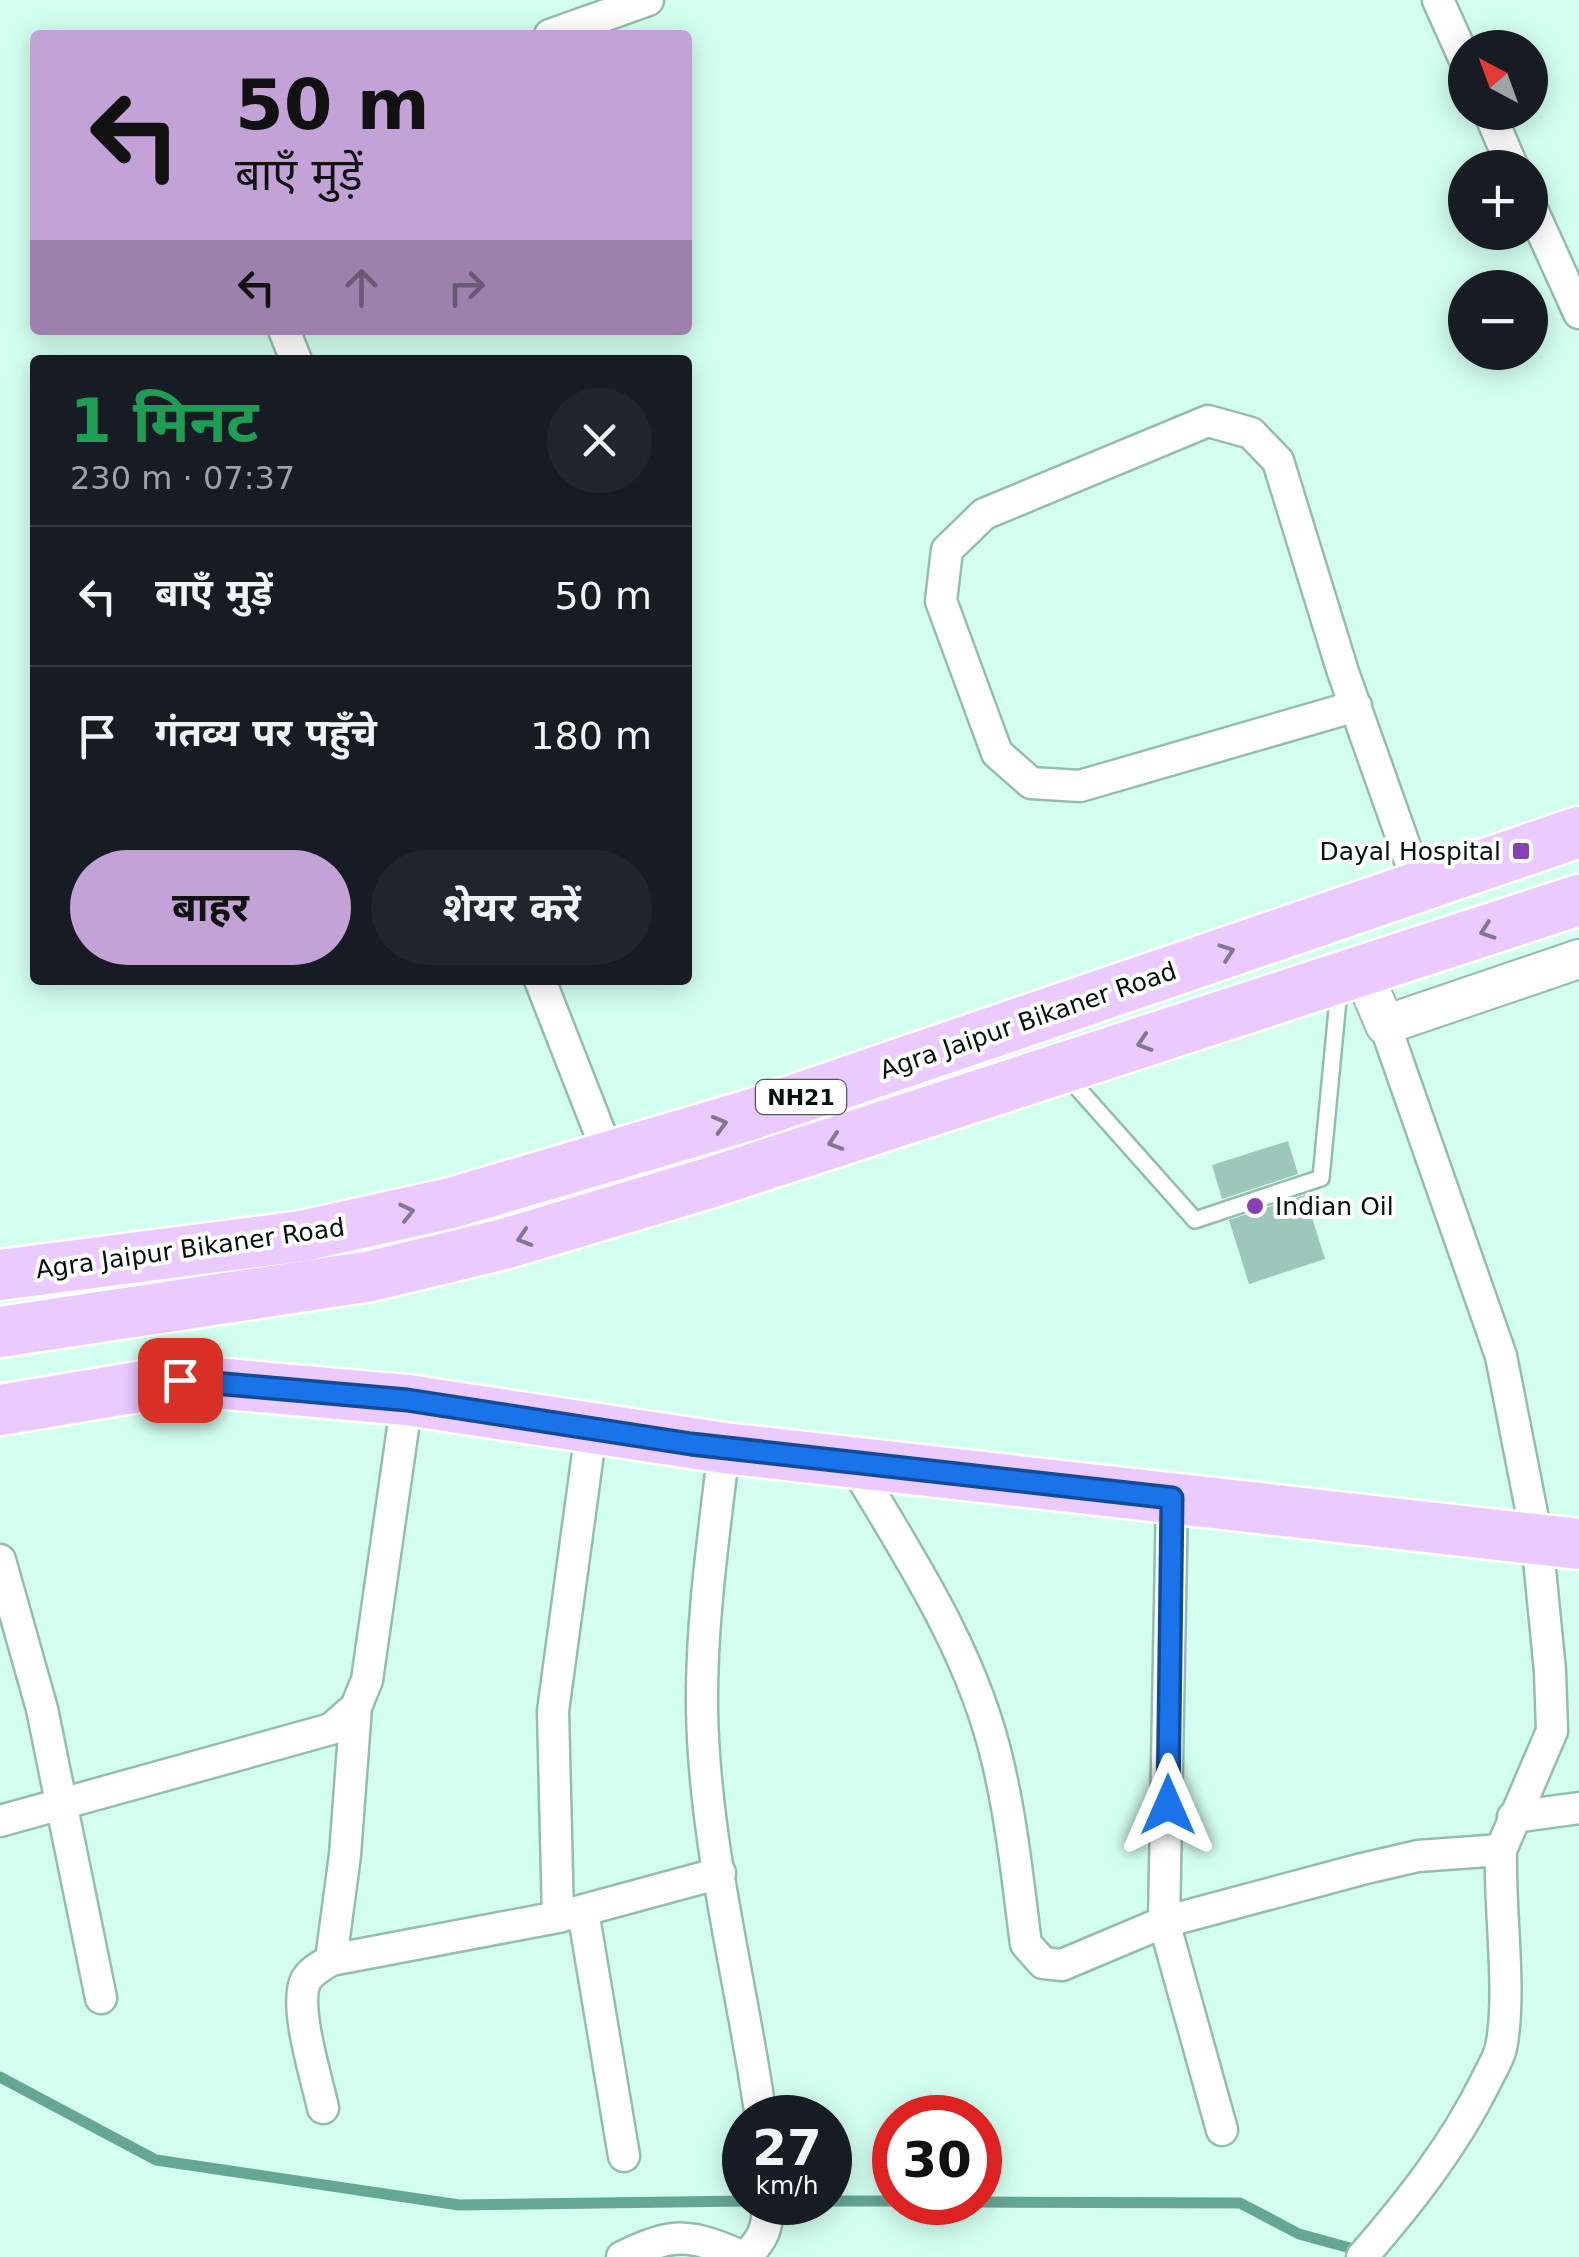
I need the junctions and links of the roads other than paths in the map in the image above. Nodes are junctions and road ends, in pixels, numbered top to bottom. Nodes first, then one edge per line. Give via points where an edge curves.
1 (648, 0) edge
2 (1438, 0) edge
3 (564, 30) edge
4 (1452, 30) edge
5 (1548, 244) edge
6 (1579, 313) edge
7 (1356, 706) junction
8 (1579, 832) edge
9 (1419, 886) junction
10 (1579, 900) edge
11 (1579, 959) edge
12 (1352, 977) junction
13 (542, 985) edge
14 (1385, 1025) junction
15 (1062, 1069) junction
16 (610, 1156) junction
17 (0, 1275) edge
18 (0, 1332) edge
19 (180, 1380) junction
20 (0, 1393) edge
21 (407, 1400) junction
22 (0, 1410) edge
23 (592, 1431) junction
24 (724, 1448) junction
25 (853, 1463) junction
26 (1172, 1498) junction
27 (1558, 1542) edge
28 (0, 1560) edge
29 (356, 1707) junction
30 (62, 1802) junction
31 (1579, 1808) edge
32 (1513, 1817) junction
33 (0, 1821) edge
34 (1501, 1850) junction
35 (720, 1873) junction
36 (570, 1914) junction
37 (1164, 1922) junction
38 (331, 1960) junction
39 (101, 1998) dead end
40 (757, 2095) edge
41 (323, 2108) dead end
42 (1222, 2130) dead end
43 (624, 2156) dead end
44 (765, 2225) edge
45 (622, 2257) edge
46 (744, 2257) edge
47 (1362, 2257) edge

1 - 3 street
2 - 4 street
5 - 6 street
7 - 7 street via 1278,462 1251,433 1208,421 984,514 947,550 942,601 996,753 1030,782 1080,786
7 - 9 street
8 - 9 highway, Agra Jaipur Bikaner Road / NH21
16 -> 9 highway, Agra Jaipur Bikaner Road / NH21 via 753,1114
10 -> 12 highway, NH21
11 - 14 street
12 - 14 street
12 -> 15 highway, NH21
12 - 15 lane via 1322,1178 1195,1220
13 - 16 street
14 - 27 street
15 -> 18 highway, NH21 via 504,1244 334,1282
17 -> 16 highway, Agra Jaipur Bikaner Road / NH21 via 302,1236
19 - 20 highway
19 - 21 highway
19 - 22 highway
21 - 23 highway
21 - 29 street via 367,1680
23 - 24 highway
23 - 36 street via 552,1712
24 - 25 highway
24 - 35 street via 702,1708
25 - 26 highway
25 - 37 street via 930,1590 968,1671 998,1760 1026,1944 1043,1962 1062,1965
26 - 27 highway
26 - 37 street
27 - 32 street via 1552,1731
28 - 30 street
29 - 30 street via 331,1729
29 - 38 street
30 - 33 street
30 - 39 street
31 - 32 street
32 - 34 street
34 - 37 street via 1418,1856
34 - 47 street via 1500,2050 1468,2116 1409,2203
35 - 36 street
35 - 40 street
36 - 38 street
36 - 43 street
37 - 42 street
38 - 41 street via 304,1984 302,2008
44 - 46 street via 759,2244
45 - 46 street via 661,2240 700,2238

